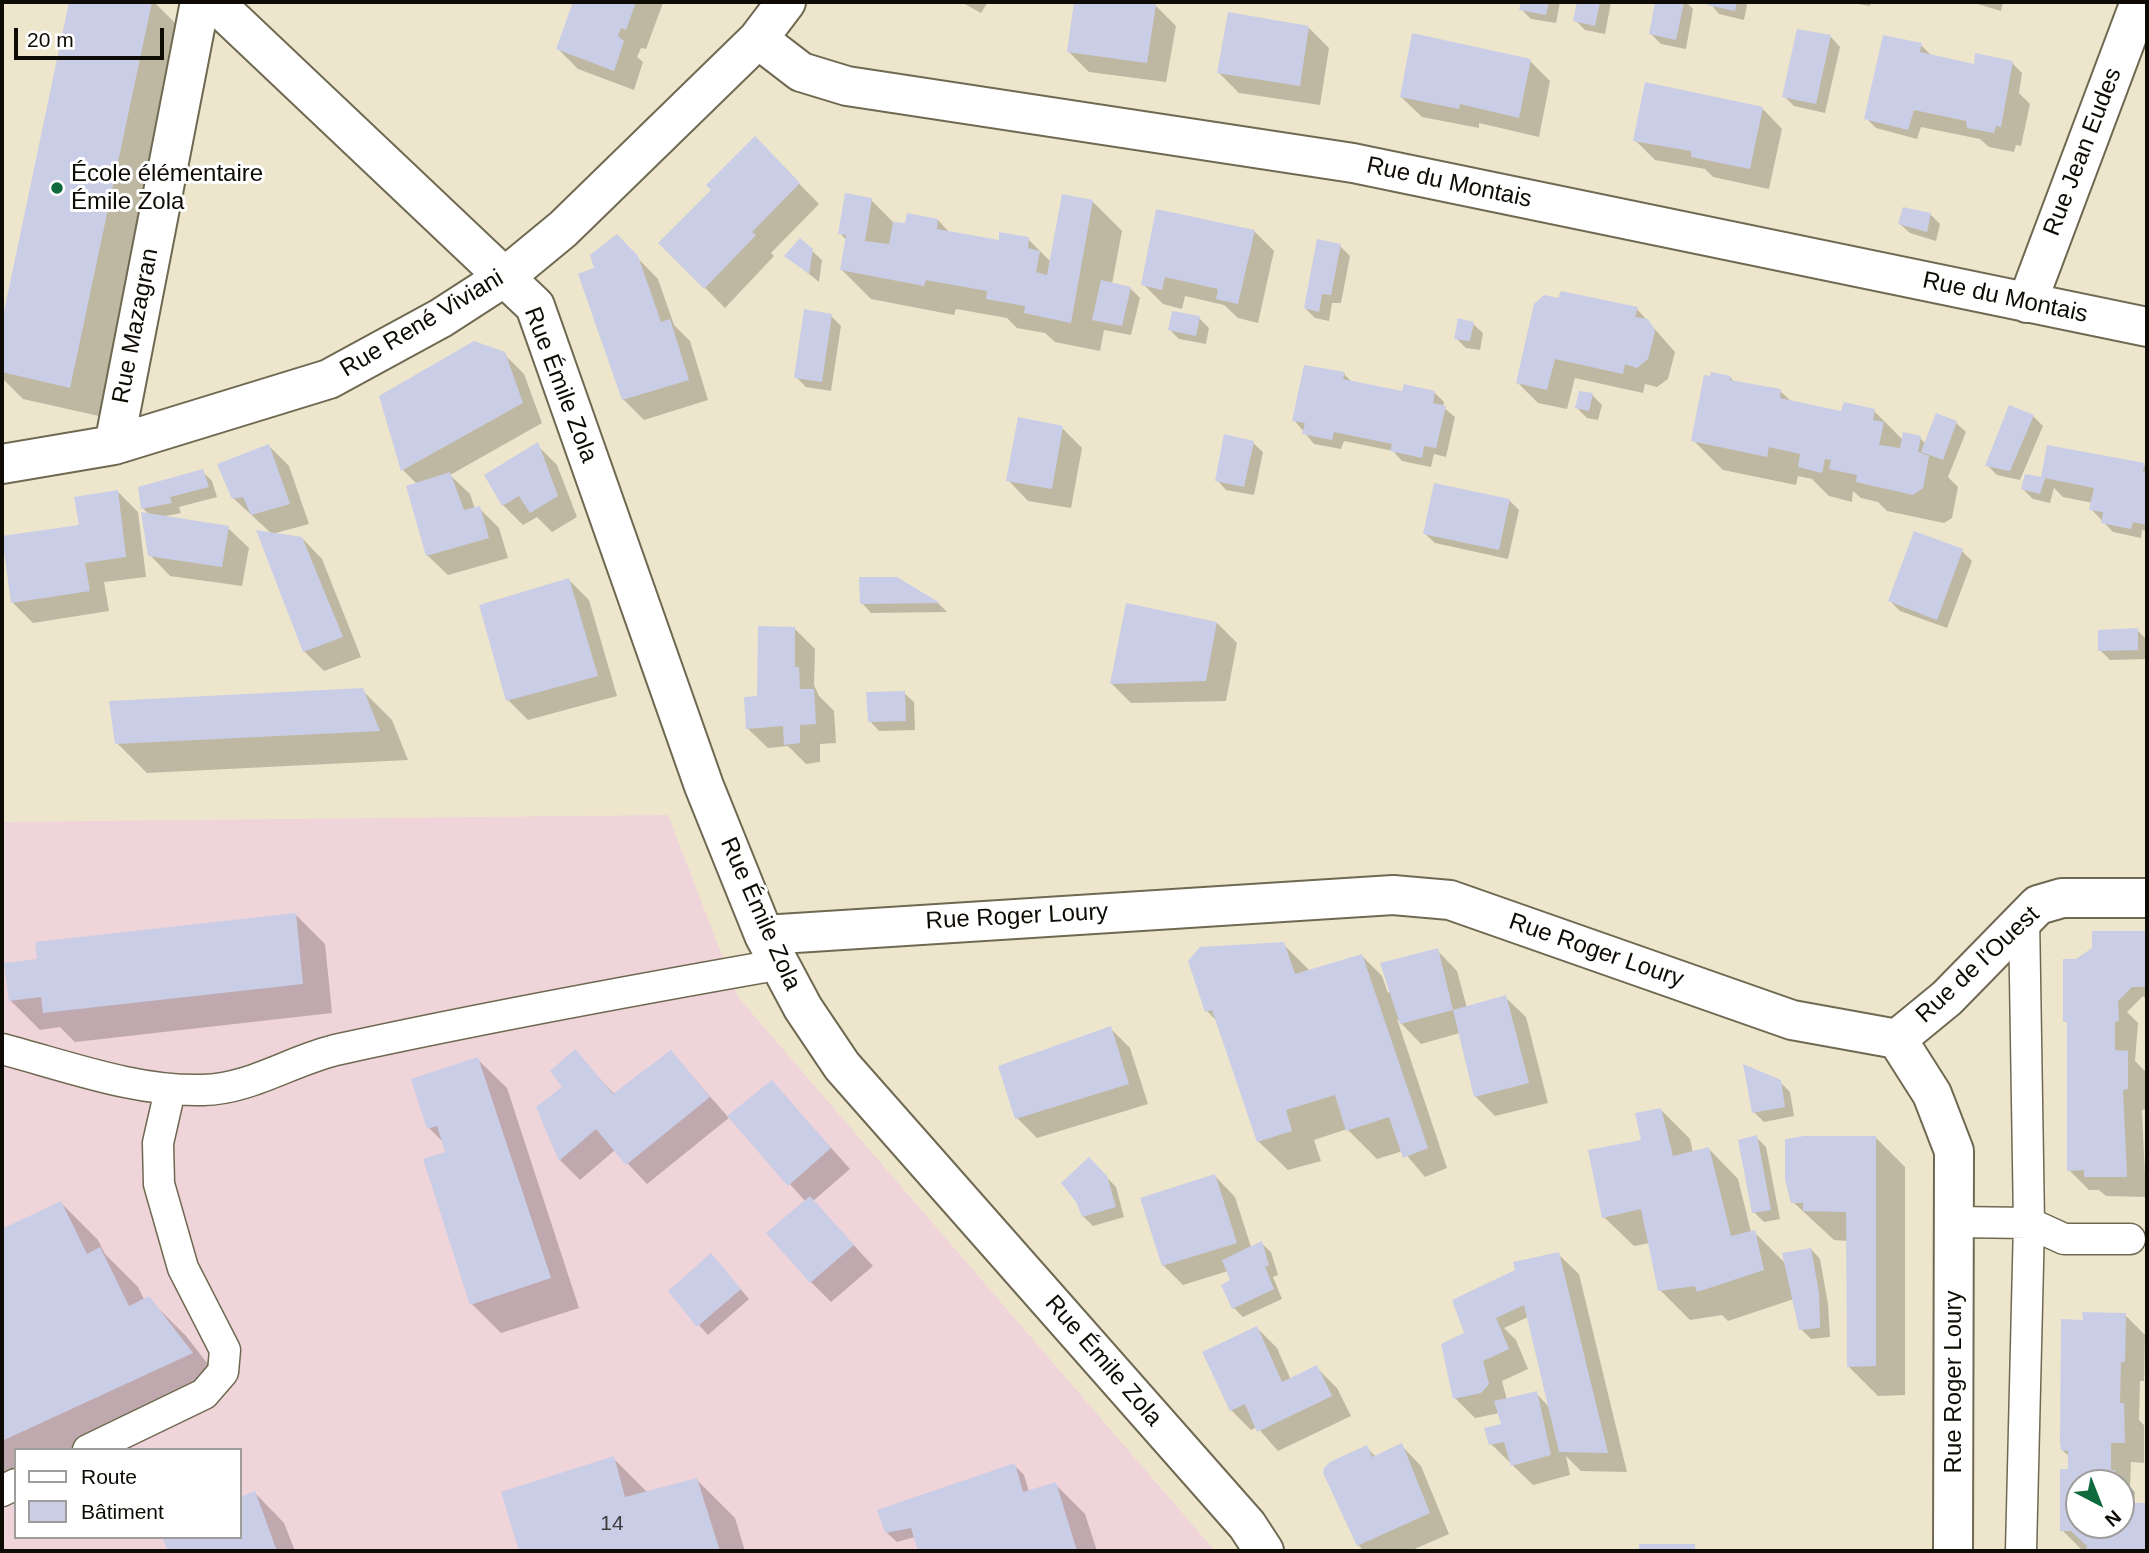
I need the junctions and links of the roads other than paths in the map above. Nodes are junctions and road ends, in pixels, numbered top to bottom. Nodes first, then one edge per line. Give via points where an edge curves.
1 (200, 2) edge
2 (214, 2) edge
3 (786, 2) edge
4 (2140, 2) edge
5 (758, 39) junction
6 (506, 276) junction
7 (2026, 303) junction
8 (2147, 327) edge
9 (114, 445) junction
10 (2, 464) edge
11 (2147, 898) edge
12 (2024, 916) junction
13 (773, 949) junction
14 (1897, 1039) junction
15 (2, 1049) edge
16 (170, 1090) junction
17 (1955, 1222) junction
18 (2029, 1223) junction
19 (2130, 1238) dead end
20 (92, 1448) edge
21 (1264, 1551) edge
22 (1954, 1551) edge
23 (2021, 1551) edge

1 - 9 street, Rue Mazagran
2 - 6 street, Rue Émile Zola
3 - 5 street, Rue René Viviani
4 - 7 street, Rue Jean Eudes
5 - 6 street, Rue René Viviani via 563,229
5 - 7 street, Rue du Montais via 801,72 847,86 1353,163
6 - 9 street, Rue René Viviani via 441,318 329,379
6 - 13 street, Rue Émile Zola via 535,306 704,786
7 - 8 street, Rue du Montais
9 - 10 street, Rue René Viviani
11 - 12 street, Rue de l'Ouest via 2062,898 2038,905
12 - 14 street, Rue de l'Ouest via 1947,998
12 - 18 lane
13 - 14 street, Rue Roger Loury via 1393,895 1450,900 1793,1020
13 - 16 lane via 346,1048 262,1078 207,1090
13 - 21 street, Rue Émile Zola via 803,1007 842,1066 1247,1525
14 - 17 street, Rue Roger Loury via 1932,1094 1954,1152
15 - 16 lane
16 - 20 lane via 159,1143 159,1184 183,1268 225,1350 223,1373 204,1394
17 - 18 lane
17 - 22 street, Rue Roger Loury
18 - 19 lane via 2064,1239
18 - 23 lane

